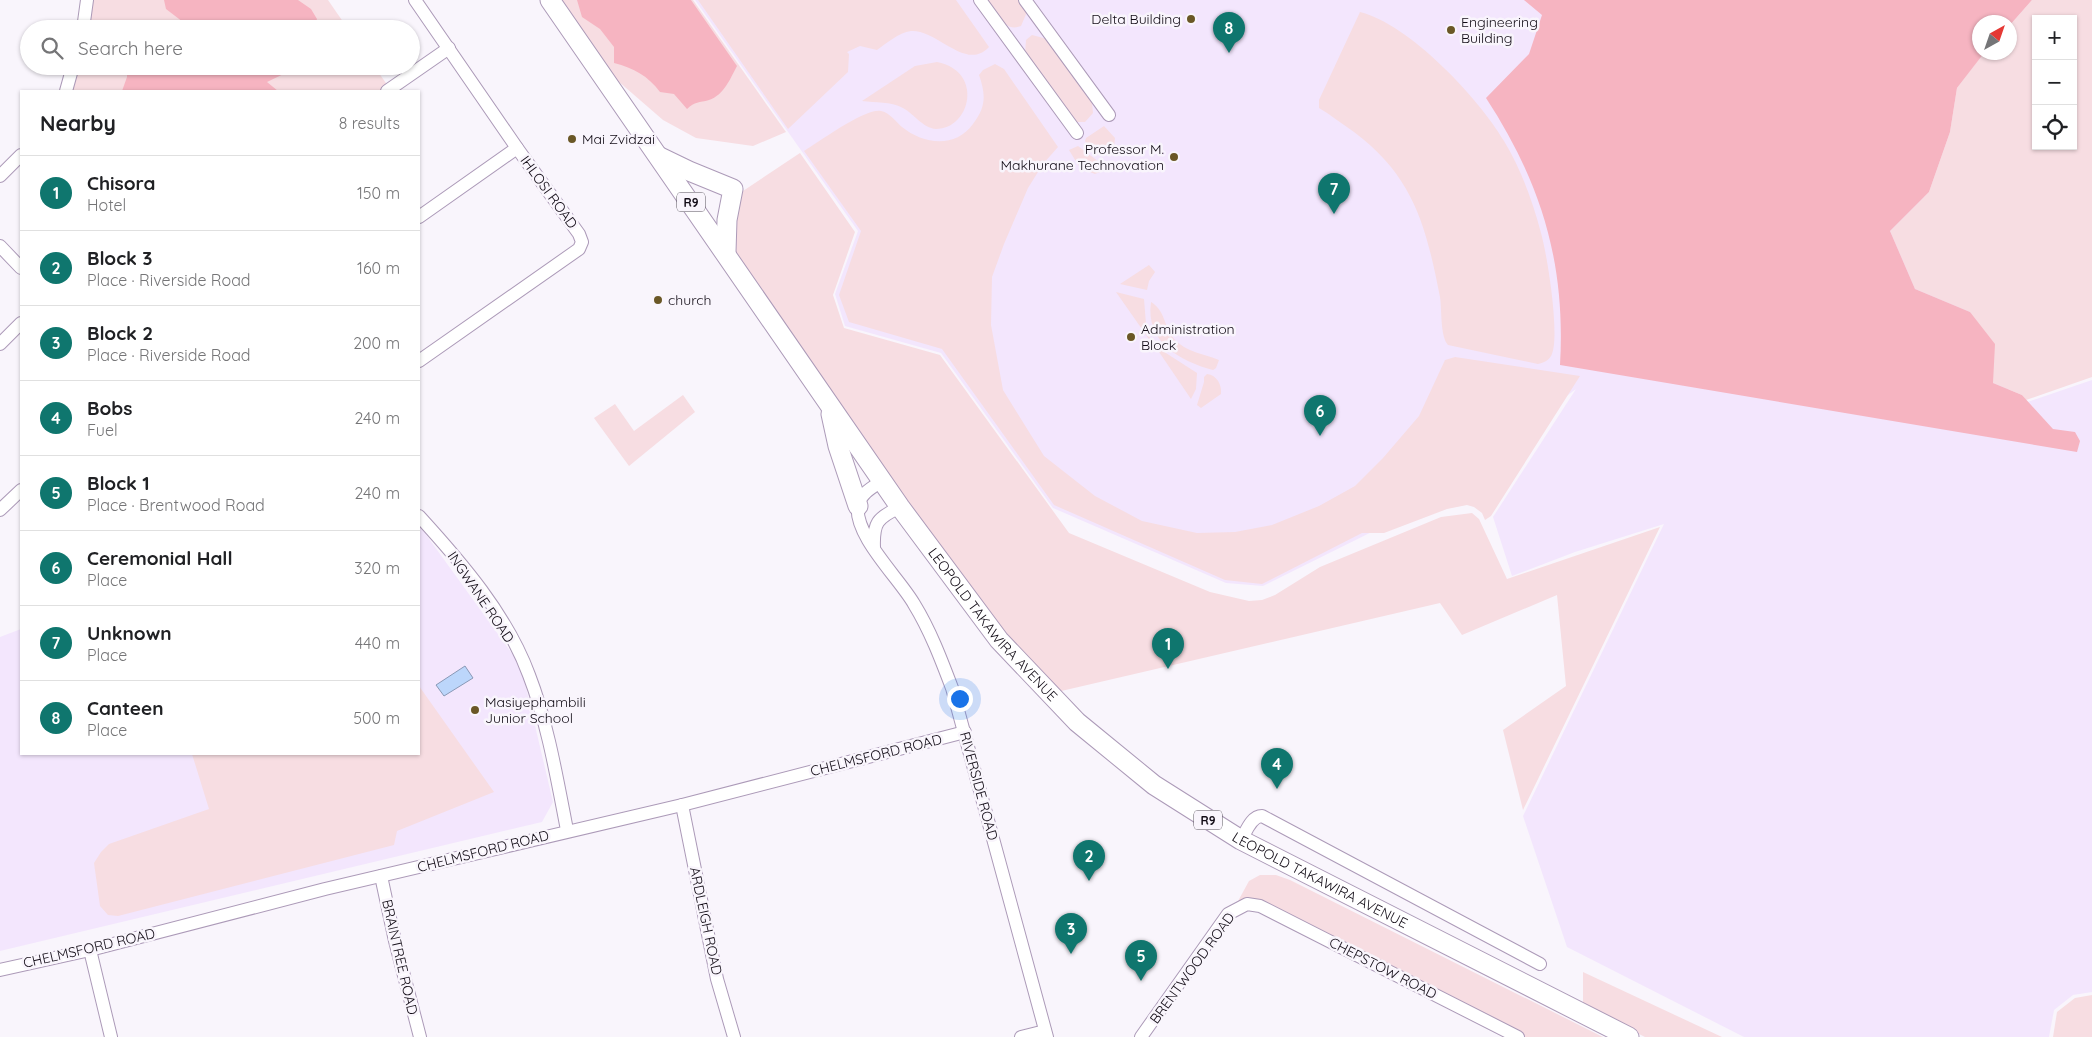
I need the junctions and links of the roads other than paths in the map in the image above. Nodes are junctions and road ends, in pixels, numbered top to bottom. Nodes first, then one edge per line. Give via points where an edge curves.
1 (87, 0) edge
2 (415, 0) edge
3 (550, 0) edge
4 (980, 0) edge
5 (1025, 0) edge
6 (84, 20) edge
7 (449, 48) junction
8 (420, 68) edge
9 (70, 75) edge
10 (410, 75) edge
11 (66, 90) edge
12 (388, 90) edge
13 (1109, 115) dead end
14 (1077, 134) dead end
15 (517, 148) junction
16 (657, 155) junction
17 (20, 157) edge
18 (0, 176) edge
19 (420, 216) edge
20 (0, 246) edge
21 (726, 252) junction
22 (20, 267) edge
23 (20, 324) edge
24 (0, 344) edge
25 (420, 360) edge
26 (829, 406) junction
27 (882, 481) junction
28 (20, 491) edge
29 (858, 506) junction
30 (900, 507) junction
31 (0, 510) edge
32 (420, 517) edge
33 (874, 551) junction
34 (965, 732) junction
35 (682, 805) junction
36 (567, 830) junction
37 (1240, 840) junction
38 (381, 876) junction
39 (1247, 904) joint
40 (90, 950) junction
41 (1540, 964) dead end
42 (0, 970) edge
43 (1046, 1034) edge
44 (111, 1037) edge
45 (420, 1037) edge
46 (734, 1037) edge
47 (1021, 1037) edge
48 (1141, 1037) edge
49 (1518, 1037) edge
50 (1629, 1037) edge

1 - 6 street
2 - 7 street, IHLOSI ROAD
3 - 16 highway, LEOPOLD TAKAWIRA AVENUE / R9
4 - 14 street
5 - 13 street
7 - 8 street
7 - 15 street, IHLOSI ROAD
9 - 11 street
10 - 12 street
15 - 19 street
15 - 25 street, IHLOSI ROAD via 582,238 581,245
16 - 21 highway, LEOPOLD TAKAWIRA AVENUE / R9
16 - 21 highway via 689,172 733,188
17 - 18 street
20 - 22 street
21 - 26 highway, LEOPOLD TAKAWIRA AVENUE / R9
23 - 24 street
26 - 27 highway, LEOPOLD TAKAWIRA AVENUE / R9
26 - 29 highway
27 - 29 street via 867,492
27 - 30 highway, LEOPOLD TAKAWIRA AVENUE / R9
28 - 31 street
29 - 33 street, RIVERSIDE ROAD via 863,529
30 - 33 street via 885,514 878,522 874,530
30 - 37 highway, LEOPOLD TAKAWIRA AVENUE / R9 via 1000,640 1077,722 1154,785
32 - 36 street, INGWANE ROAD via 467,571 501,620 529,674
33 - 34 street, RIVERSIDE ROAD via 896,576 924,621
34 - 35 street, CHELMSFORD ROAD
34 - 43 street, RIVERSIDE ROAD
35 - 36 street, CHELMSFORD ROAD
35 - 46 street, ARDLEIGH ROAD via 717,979
36 - 38 street, CHELMSFORD ROAD
37 - 41 street via 1252,820 1262,816
37 - 50 highway, LEOPOLD TAKAWIRA AVENUE / R9
38 - 40 street, CHELMSFORD ROAD
38 - 45 street, BRAINTREE ROAD
39 - 48 street, BRENTWOOD ROAD via 1228,914
39 - 49 street, CHEPSTOW ROAD via 1260,906
40 - 42 street, CHELMSFORD ROAD
40 - 44 street
43 - 47 street

